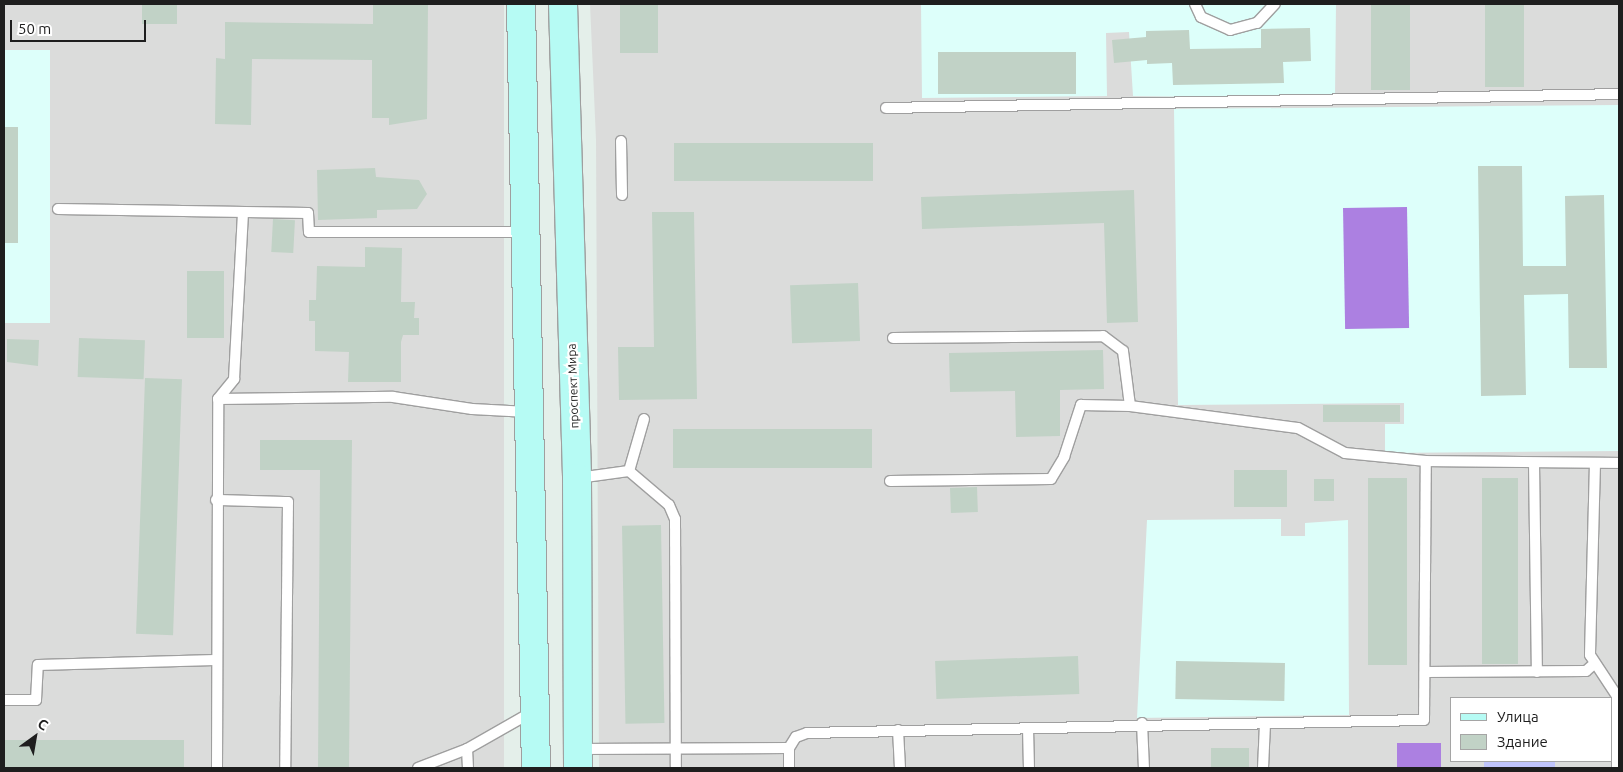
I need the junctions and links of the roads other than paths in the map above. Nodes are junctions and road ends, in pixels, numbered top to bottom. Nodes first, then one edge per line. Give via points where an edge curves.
1 (520, 4) edge
2 (563, 4) edge
3 (1194, 4) edge
4 (1275, 4) edge
5 (1619, 94) edge
6 (886, 108) dead end
7 (621, 141) dead end
8 (622, 195) dead end
9 (58, 209) dead end
10 (243, 212) junction
11 (525, 232) junction
12 (893, 338) dead end
13 (218, 399) junction
14 (1130, 406) junction
15 (529, 412) junction
16 (644, 419) dead end
17 (1426, 461) junction
18 (1534, 462) junction
19 (1595, 463) junction
20 (1619, 463) edge
21 (629, 471) junction
22 (576, 478) junction
23 (890, 481) dead end
24 (216, 500) junction
25 (532, 558) junction
26 (574, 558) junction
27 (215, 660) junction
28 (1593, 664) junction
29 (1425, 672) junction
30 (1537, 672) junction
31 (4, 700) edge
32 (535, 710) junction
33 (1142, 723) junction
34 (1265, 724) junction
35 (1028, 728) junction
36 (898, 730) junction
37 (676, 745) junction
38 (789, 748) junction
39 (468, 749) junction
40 (578, 758) edge
41 (217, 768) edge
42 (284, 768) edge
43 (418, 768) edge
44 (468, 768) edge
45 (536, 768) edge
46 (676, 768) edge
47 (789, 768) edge
48 (900, 768) edge
49 (1028, 768) edge
50 (1144, 768) edge
51 (1263, 768) edge
52 (1617, 768) edge

1 - 11 main road
2 - 22 main road, проспект Мира
3 - 4 lane via 1201,17 1230,30 1257,23
5 - 6 lane
7 - 8 lane
9 - 10 lane
10 - 11 lane via 308,213 309,232
10 - 13 lane via 234,379
11 - 15 main road
12 - 14 lane via 1103,336 1123,351
13 - 15 lane via 393,397 472,409
13 - 24 lane
14 - 17 lane via 1298,428 1345,453
14 - 23 lane via 1081,405 1064,458 1051,479
15 - 25 main road
16 - 21 lane
17 - 18 lane
17 - 29 lane
18 - 19 lane
18 - 30 lane
19 - 20 lane
19 - 28 lane
21 - 22 lane
21 - 37 lane via 670,506 676,519
22 - 26 main road, проспект Мира
24 - 27 lane
24 - 42 lane via 288,502
25 - 26 main road via 554,565
25 - 32 main road
26 - 40 main road, проспект Мира
27 - 31 lane via 38,664 36,700
27 - 41 lane
28 - 30 lane via 1586,671
28 - 52 lane via 1608,677 1617,696
29 - 30 lane
29 - 34 lane via 1424,720
32 - 39 lane
32 - 45 main road
33 - 34 lane
33 - 35 lane
33 - 50 lane
34 - 51 lane
35 - 36 lane
35 - 49 lane
36 - 38 lane via 807,733 796,737
36 - 48 lane
37 - 38 lane
37 - 40 lane
37 - 46 lane
38 - 47 lane
39 - 43 lane
39 - 44 lane

